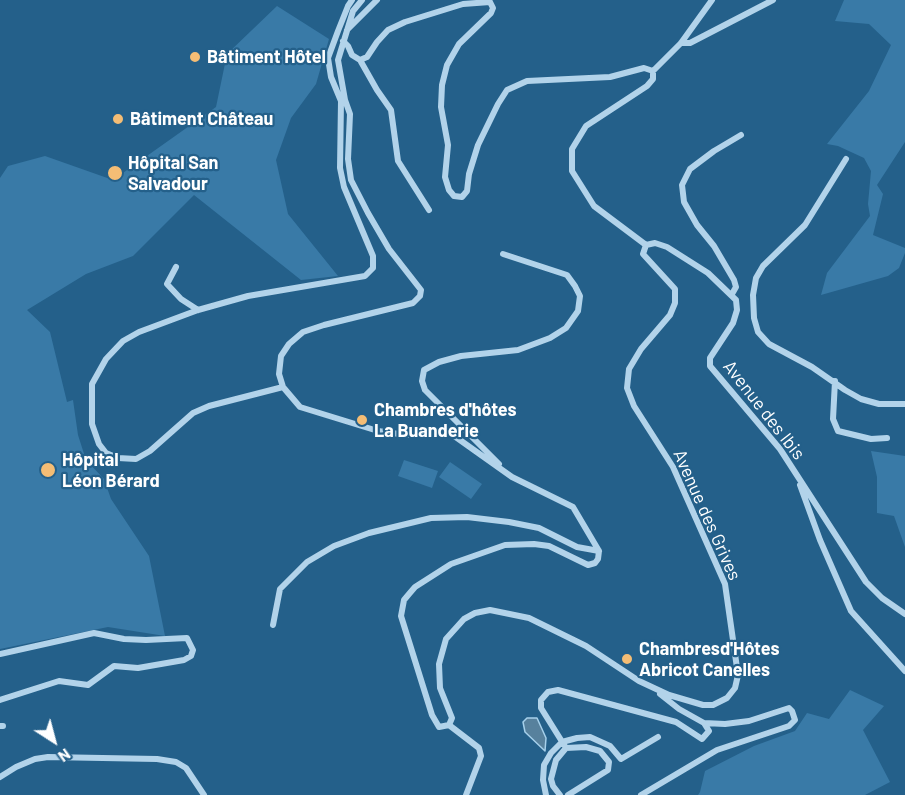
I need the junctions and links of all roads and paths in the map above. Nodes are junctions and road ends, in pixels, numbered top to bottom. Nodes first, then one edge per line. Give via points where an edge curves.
1 (352, 0) edge
2 (362, 0) edge
3 (377, 0) edge
4 (712, 0) edge
5 (773, 0) edge
6 (346, 30) junction
7 (343, 41) junction
8 (681, 43) junction
9 (360, 60) junction
10 (653, 71) junction
11 (343, 100) junction
12 (741, 135) dead end
13 (846, 159) dead end
14 (429, 210) dead end
15 (646, 245) junction
16 (504, 254) dead end
17 (176, 267) dead end
18 (732, 294) junction
19 (198, 310) junction
20 (835, 381) junction
21 (283, 387) junction
22 (905, 404) edge
23 (887, 438) dead end
24 (797, 476) junction
25 (512, 477) junction
26 (600, 551) junction
27 (905, 614) edge
28 (273, 625) dead end
29 (0, 654) edge
30 (905, 671) edge
31 (654, 690) junction
32 (0, 700) edge
33 (705, 723) junction
34 (449, 725) junction
35 (658, 737) dead end
36 (564, 745) junction
37 (0, 777) edge
38 (545, 793) edge
39 (204, 795) edge
40 (466, 795) edge
41 (537, 795) edge
42 (560, 795) edge
43 (568, 795) edge
44 (641, 795) edge

1 - 11 street via 328,58 331,77
2 - 6 street
3 - 6 street
4 - 8 street
5 - 8 street via 690,43
6 - 7 street
7 - 9 street
7 - 11 street via 338,60
8 - 10 street
9 - 10 street via 367,57 388,30 405,22 464,4 490,2 491,14 459,44 447,65 442,85 441,107 448,145 445,177 454,196 462,197 467,191 478,145 507,90 527,81 610,77 644,68
9 - 14 street via 391,110 398,161
10 - 15 street via 647,86 586,126 572,149 572,171 594,206
11 - 19 street via 340,168 373,255 373,268 365,276 248,296
11 - 21 street via 350,114 351,180 390,249 421,290 420,296 412,303 303,332 281,356 279,374
12 - 18 street via 690,169 682,185 684,202 734,279 736,287
13 - 20 street via 805,225 763,266 753,295 758,332 769,344
15 - 18 street via 667,247
15 - 31 street, Avenue des Grives via 642,254 675,289 675,303 629,369 627,388 634,406 673,467 725,584 738,675 727,698 713,705
16 - 25 street via 567,275 580,296 578,311 566,328 550,338 518,351 439,362 424,370 422,381 425,390
17 - 19 street via 167,284
18 - 24 street, Avenue des Ibis via 737,310 710,358 710,366 780,449
19 - 21 street via 123,340 106,359 92,384 92,424 106,453 136,459 193,413
20 - 22 street via 861,399
20 - 23 street via 833,419 838,431 871,439
21 - 25 street via 300,407 378,431 406,435 450,433
24 - 27 street via 866,582
24 - 30 street via 851,611
25 - 26 street via 573,507
26 - 28 street via 577,547 539,528 509,522 431,518 369,533 334,546 308,562 280,589
26 - 34 street via 595,563 588,565 549,546 506,545 451,564 415,587 401,608 401,616 432,715 439,727
29 - 32 street via 94,633 124,639 187,638 193,650 184,660 138,668 114,666 88,685 59,681
31 - 33 street
31 - 34 street via 586,646 530,618 490,610 464,620 446,639 439,664 440,688 452,718
33 - 36 street via 709,731 702,739 676,722 558,690 548,692 541,700 541,708
33 - 44 street via 749,721 789,708 795,720 789,726 717,750
34 - 40 street via 479,748 481,756
35 - 36 street via 621,759 596,738 577,738
36 - 38 street via 551,753 544,765
36 - 42 street via 551,780
36 - 43 street via 595,748 609,762 608,770
37 - 39 street via 16,766 48,757 157,759 186,768
38 - 41 street

